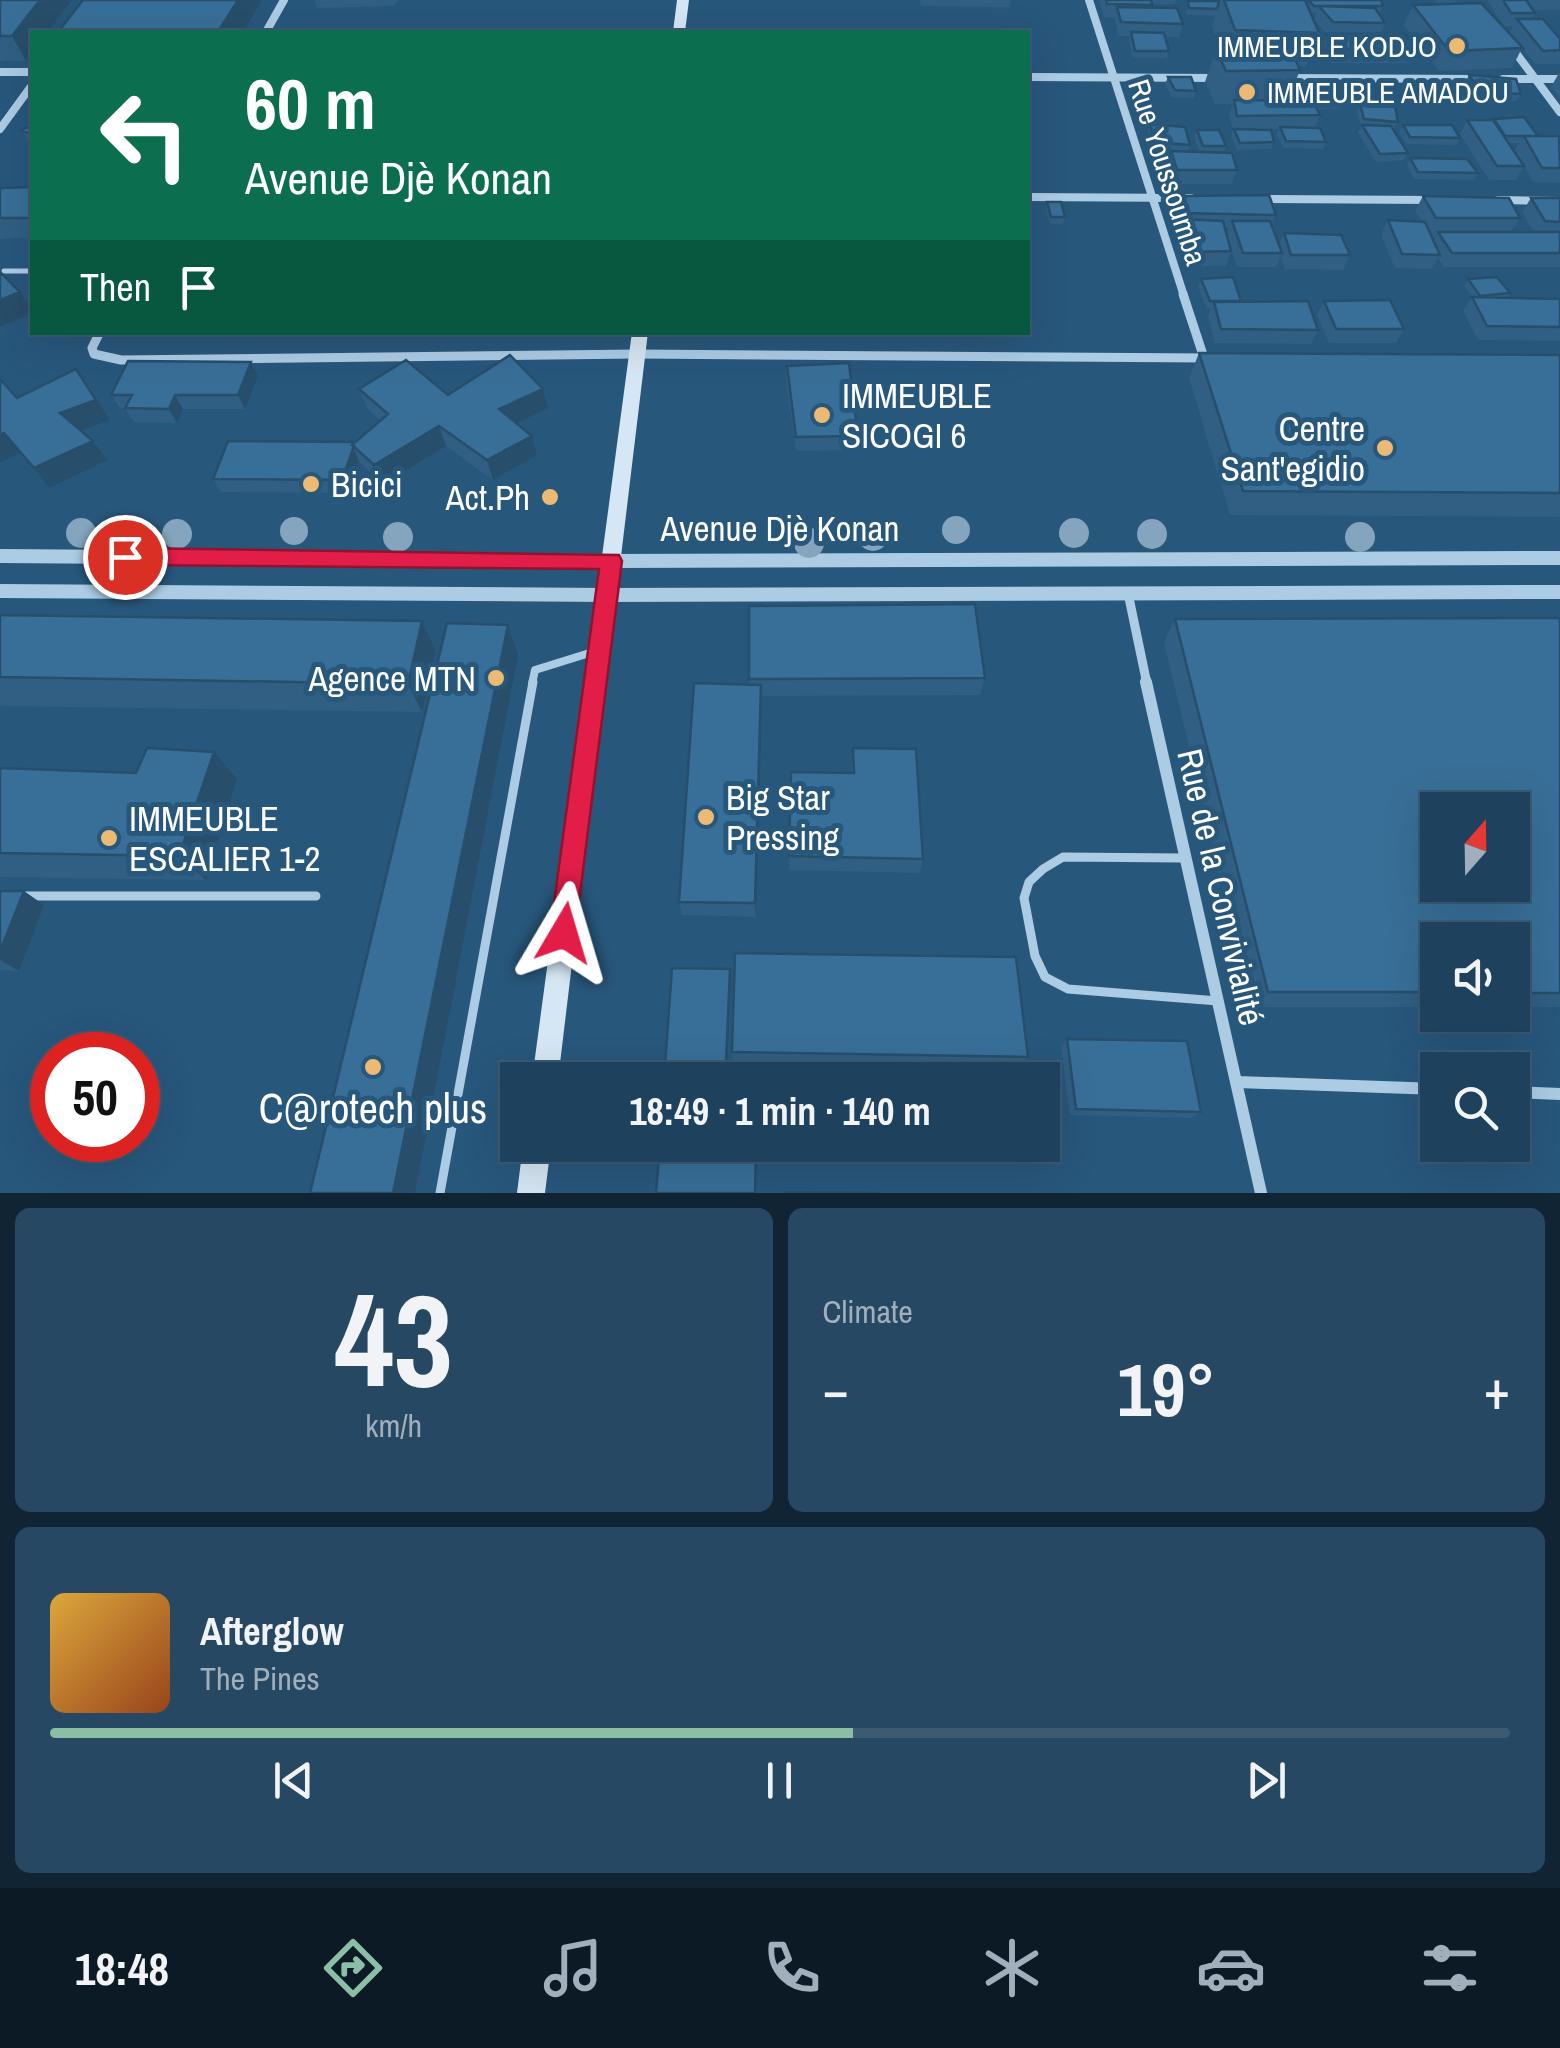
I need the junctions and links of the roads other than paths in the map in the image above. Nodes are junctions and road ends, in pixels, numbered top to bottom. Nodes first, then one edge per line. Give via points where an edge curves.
1 (284, 0) edge
2 (683, 0) edge
3 (1090, 0) edge
4 (267, 30) edge
5 (680, 30) edge
6 (1501, 32) edge
7 (0, 72) edge
8 (30, 72) edge
9 (1030, 77) edge
10 (1114, 77) junction
11 (1229, 78) edge
12 (1268, 78) edge
13 (1478, 79) edge
14 (1497, 79) edge
15 (1536, 79) junction
16 (1560, 79) edge
17 (30, 88) edge
18 (1560, 112) edge
19 (0, 128) edge
20 (1030, 197) edge
21 (1153, 198) junction
22 (1211, 198) edge
23 (1250, 199) edge
24 (1444, 200) edge
25 (1482, 200) edge
26 (1560, 201) edge
27 (4, 271) edge
28 (30, 271) edge
29 (98, 335) edge
30 (640, 335) edge
31 (637, 354) junction
32 (1204, 358) junction
33 (1224, 358) edge
34 (0, 556) edge
35 (1560, 558) edge
36 (611, 561) junction
37 (0, 590) edge
38 (1560, 592) edge
39 (1128, 594) junction
40 (606, 595) junction
41 (600, 650) junction
42 (1184, 858) junction
43 (20, 896) edge
44 (316, 896) dead end
45 (1218, 1001) junction
46 (547, 1062) edge
47 (1238, 1082) junction
48 (1420, 1088) edge
49 (1530, 1093) edge
50 (1560, 1094) edge
51 (535, 1162) edge
52 (440, 1193) edge
53 (531, 1193) edge
54 (1261, 1193) edge

1 - 4 street
2 - 5 main road
3 - 10 street, Rue Youssoumba
6 - 15 street
7 - 8 street
9 - 10 street
10 - 11 street
10 - 21 street, Rue Youssoumba
12 - 13 street
14 - 15 street
15 - 16 street
15 - 18 street
17 - 19 street
20 - 21 street
21 - 22 street
21 - 32 street, Rue Youssoumba
23 - 24 street
25 - 26 street
27 - 28 lane
29 - 31 street via 94,354 121,360
30 - 31 main road
31 - 32 street
31 - 36 main road
32 - 33 street
34 - 36 street, Avenue Djè Konan
35 - 36 street, Avenue Djè Konan
36 - 40 main road
37 - 40 street, Avenue Djè Konan
38 - 39 street, Avenue Djè Konan
39 - 40 street, Avenue Djè Konan
39 - 42 street, Rue de la Convivialité
40 - 41 main road
41 - 46 main road
41 - 52 lane via 536,670
42 - 45 street, Rue de la Convivialité
42 - 45 lane via 1063,857 1043,869 1024,898 1035,956 1045,977 1068,989
43 - 44 lane
45 - 47 street, Rue de la Convivialité
47 - 48 street
47 - 54 street, Rue de la Convivialité
49 - 50 street
51 - 53 main road

